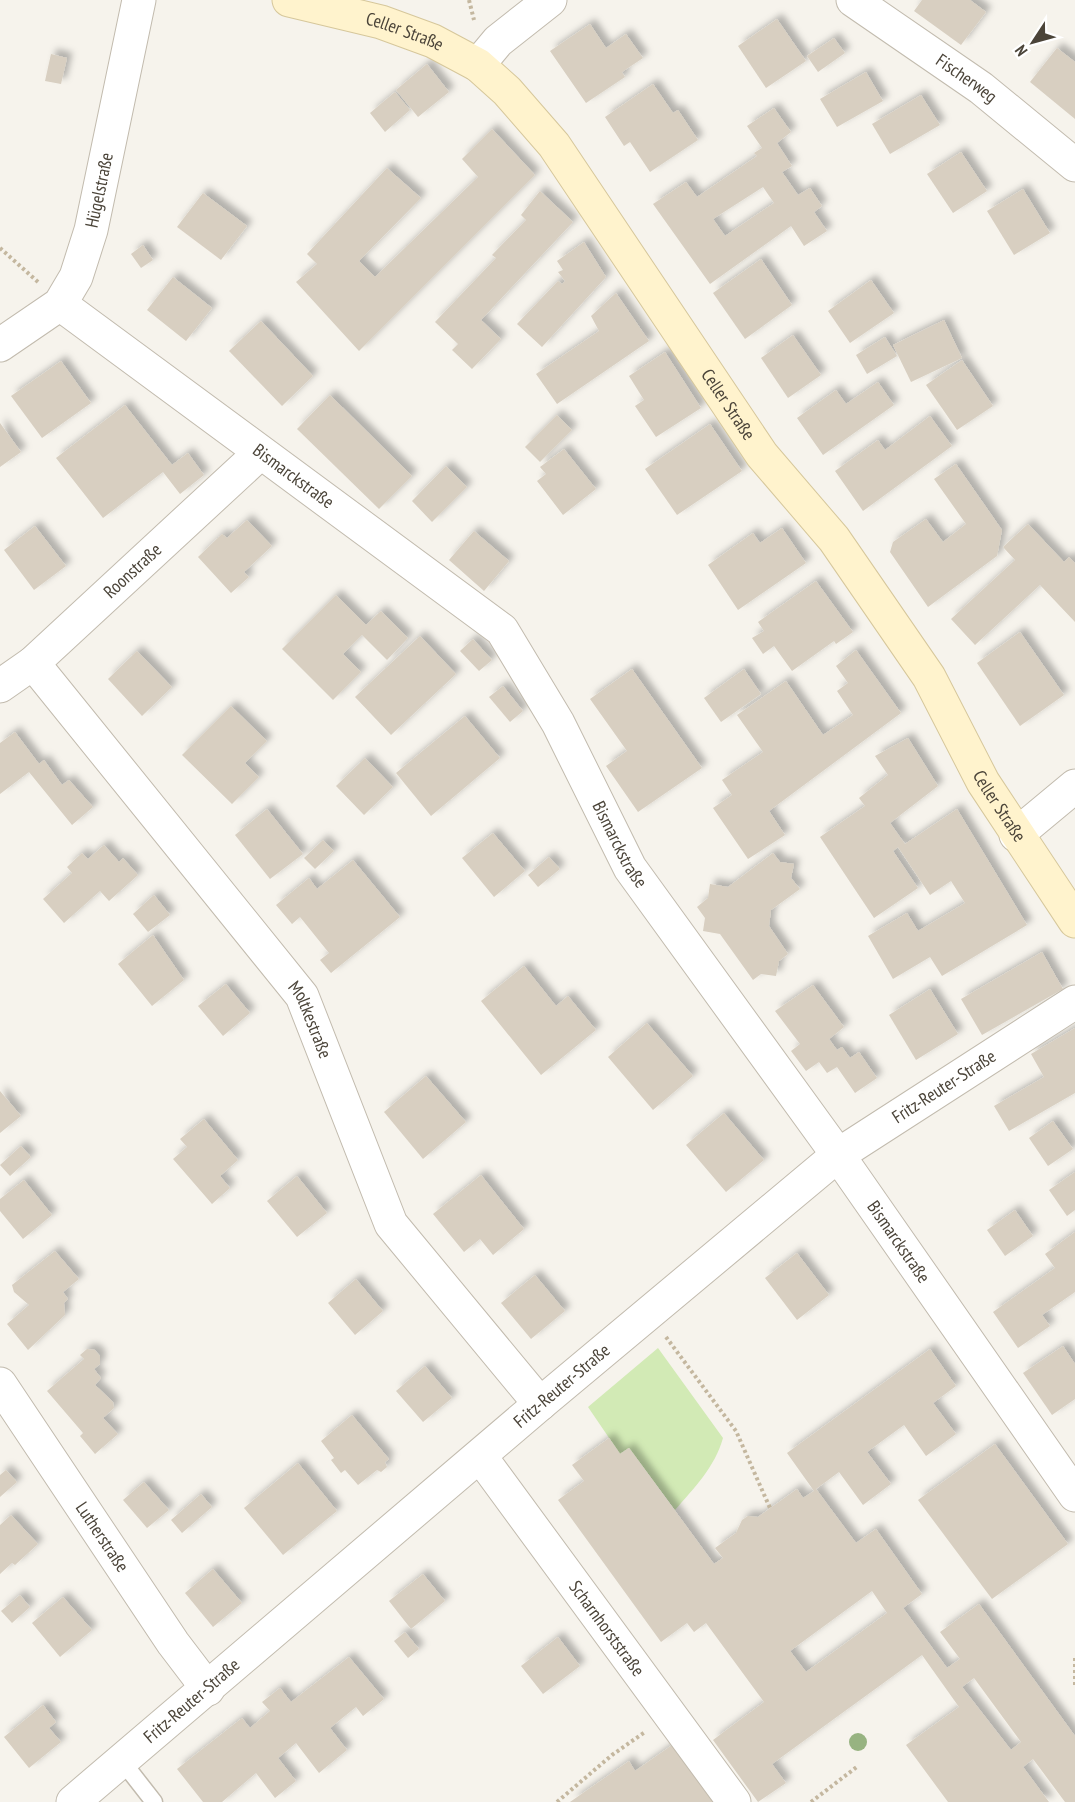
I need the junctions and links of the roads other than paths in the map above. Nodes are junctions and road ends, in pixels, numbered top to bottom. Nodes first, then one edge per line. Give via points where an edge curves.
1 (139, 0) edge
2 (550, 0) edge
3 (853, 0) edge
4 (298, 1) edge
5 (478, 65) junction
6 (1075, 165) edge
7 (60, 303) junction
8 (0, 345) edge
9 (260, 453) junction
10 (33, 663) junction
11 (0, 686) edge
12 (1075, 786) edge
13 (1017, 835) junction
14 (1075, 921) edge
15 (1075, 1002) edge
16 (838, 1155) junction
17 (0, 1384) edge
18 (540, 1404) junction
19 (480, 1456) junction
20 (1075, 1495) edge
21 (208, 1689) junction
22 (122, 1761) junction
23 (73, 1802) edge
24 (154, 1802) edge
25 (734, 1802) edge

1 - 7 street, Hügelstraße via 91,230 76,277
2 - 5 street via 498,41
3 - 6 street, Fischerweg via 981,88
4 - 5 street, Celler Straße via 381,22 433,41
5 - 13 street, Celler Straße via 500,98 554,145 719,409 834,539 928,677 969,757
7 - 8 street, Hügelstraße
7 - 9 street, Bismarckstraße
9 - 10 street, Roonstraße
9 - 16 street, Bismarckstraße via 502,630 558,723 630,868
10 - 11 street, Roonstraße
10 - 18 street, Moltkestraße via 302,996 391,1224
12 - 13 street
13 - 14 street, Celler Straße
15 - 16 street, Fritz-Reuter-Straße
16 - 18 street, Fritz-Reuter-Straße
16 - 20 street, Bismarckstraße
17 - 21 street, Lutherstraße
18 - 19 street, Fritz-Reuter-Straße
19 - 21 street, Fritz-Reuter-Straße
19 - 25 street, Scharnhorststraße
21 - 22 street, Fritz-Reuter-Straße
22 - 23 street, Fritz-Reuter-Straße
22 - 24 lane

